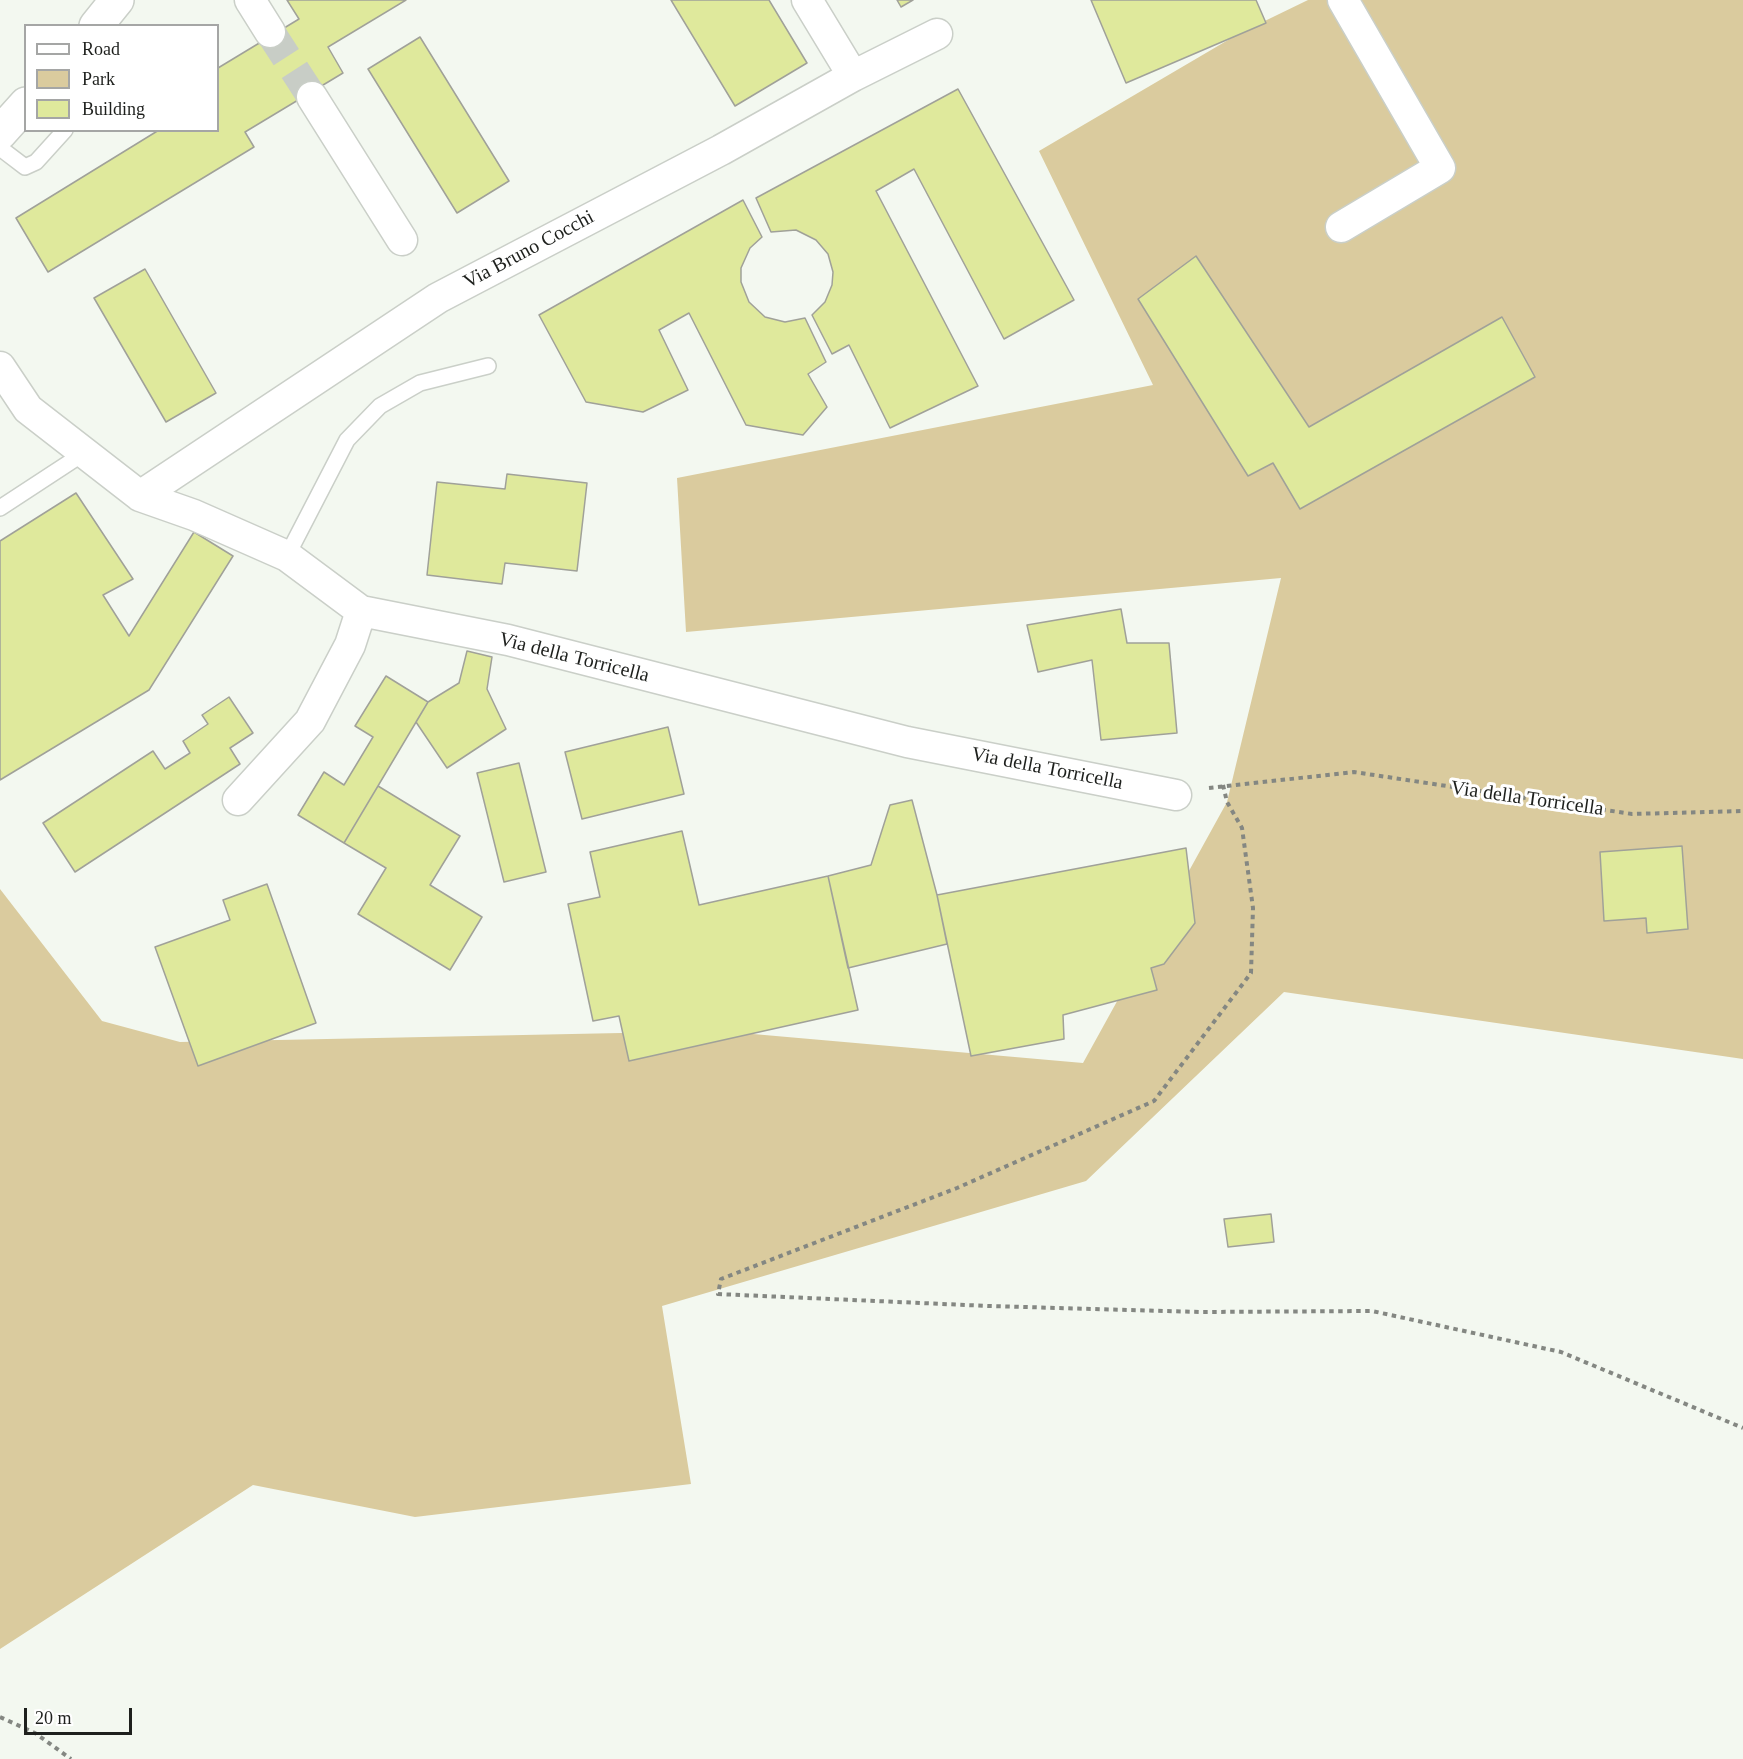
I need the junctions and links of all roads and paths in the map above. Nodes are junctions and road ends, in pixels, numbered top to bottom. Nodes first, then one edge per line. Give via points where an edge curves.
1 (250, 0) edge
2 (807, 0) edge
3 (1343, 0) edge
4 (270, 32) tunnel mouth
5 (937, 34) dead end
6 (854, 76) junction
7 (312, 98) tunnel mouth
8 (24, 106) edge
9 (62, 132) edge
10 (0, 133) edge
11 (0, 148) edge
12 (1341, 227) dead end
13 (402, 240) dead end
14 (488, 366) dead end
15 (0, 367) edge
16 (84, 453) junction
17 (140, 496) junction
18 (0, 508) edge
19 (287, 556) junction
20 (362, 610) junction
21 (1223, 785) junction
22 (1176, 795) joint
23 (238, 800) dead end
24 (1743, 811) edge
25 (1743, 1428) edge
26 (0, 1717) edge
27 (71, 1759) edge

1 - 4 street
2 - 6 street
3 - 12 street via 1440,168
5 - 6 street, Via Bruno Cocchi
6 - 17 street, Via Bruno Cocchi via 722,150 438,298
7 - 13 street
8 - 10 street
9 - 11 lane via 36,162 25,167
14 - 19 lane via 420,383 380,406 346,440
15 - 16 street, Via della Torricella via 28,409
16 - 17 street, Via della Torricella
16 - 18 lane
17 - 19 street, Via della Torricella
19 - 20 street, Via della Torricella
20 - 22 street, Via della Torricella via 508,640 907,742
20 - 23 street via 350,645 310,721
21 - 22 path, Via della Torricella
21 - 24 path, Via della Torricella via 1354,772 1632,814
21 - 25 path via 1227,802 1242,828 1253,908 1251,974 1154,1101 957,1188 721,1279 718,1294 1166,1311 1372,1311 1561,1352
26 - 27 path via 35,1733

